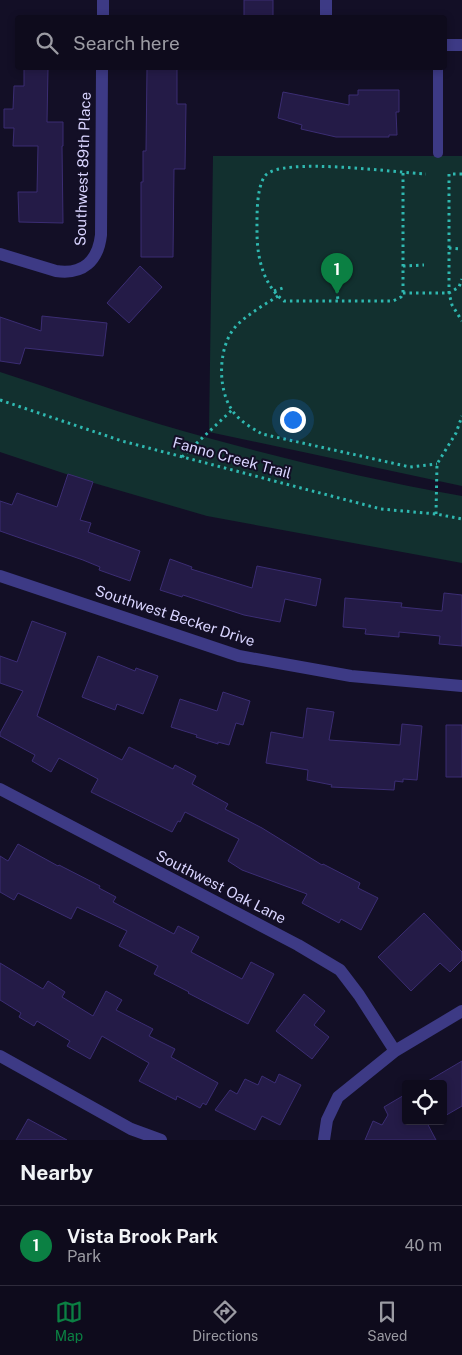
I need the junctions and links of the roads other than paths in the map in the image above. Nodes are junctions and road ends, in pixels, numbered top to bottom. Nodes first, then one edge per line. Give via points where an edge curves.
1 (103, 0) edge
2 (326, 0) edge
3 (103, 15) edge
4 (326, 15) edge
5 (447, 45) edge
6 (462, 45) edge
7 (102, 70) edge
8 (438, 70) edge
9 (438, 153) dead end
10 (0, 254) edge
11 (0, 576) edge
12 (462, 686) edge
13 (0, 789) edge
14 (462, 1011) edge
15 (395, 1051) junction
16 (0, 1056) edge
17 (161, 1140) edge
18 (324, 1140) edge

1 - 3 street
2 - 4 street
5 - 6 street
7 - 10 street, Southwest 89th Place via 101,235 97,254 92,262 66,273
8 - 9 lane
11 - 12 street, Southwest Becker Drive via 239,656 351,676
13 - 15 street, Southwest Oak Lane via 340,970
14 - 15 street
15 - 18 street via 338,1097 327,1120
16 - 17 street via 131,1129

